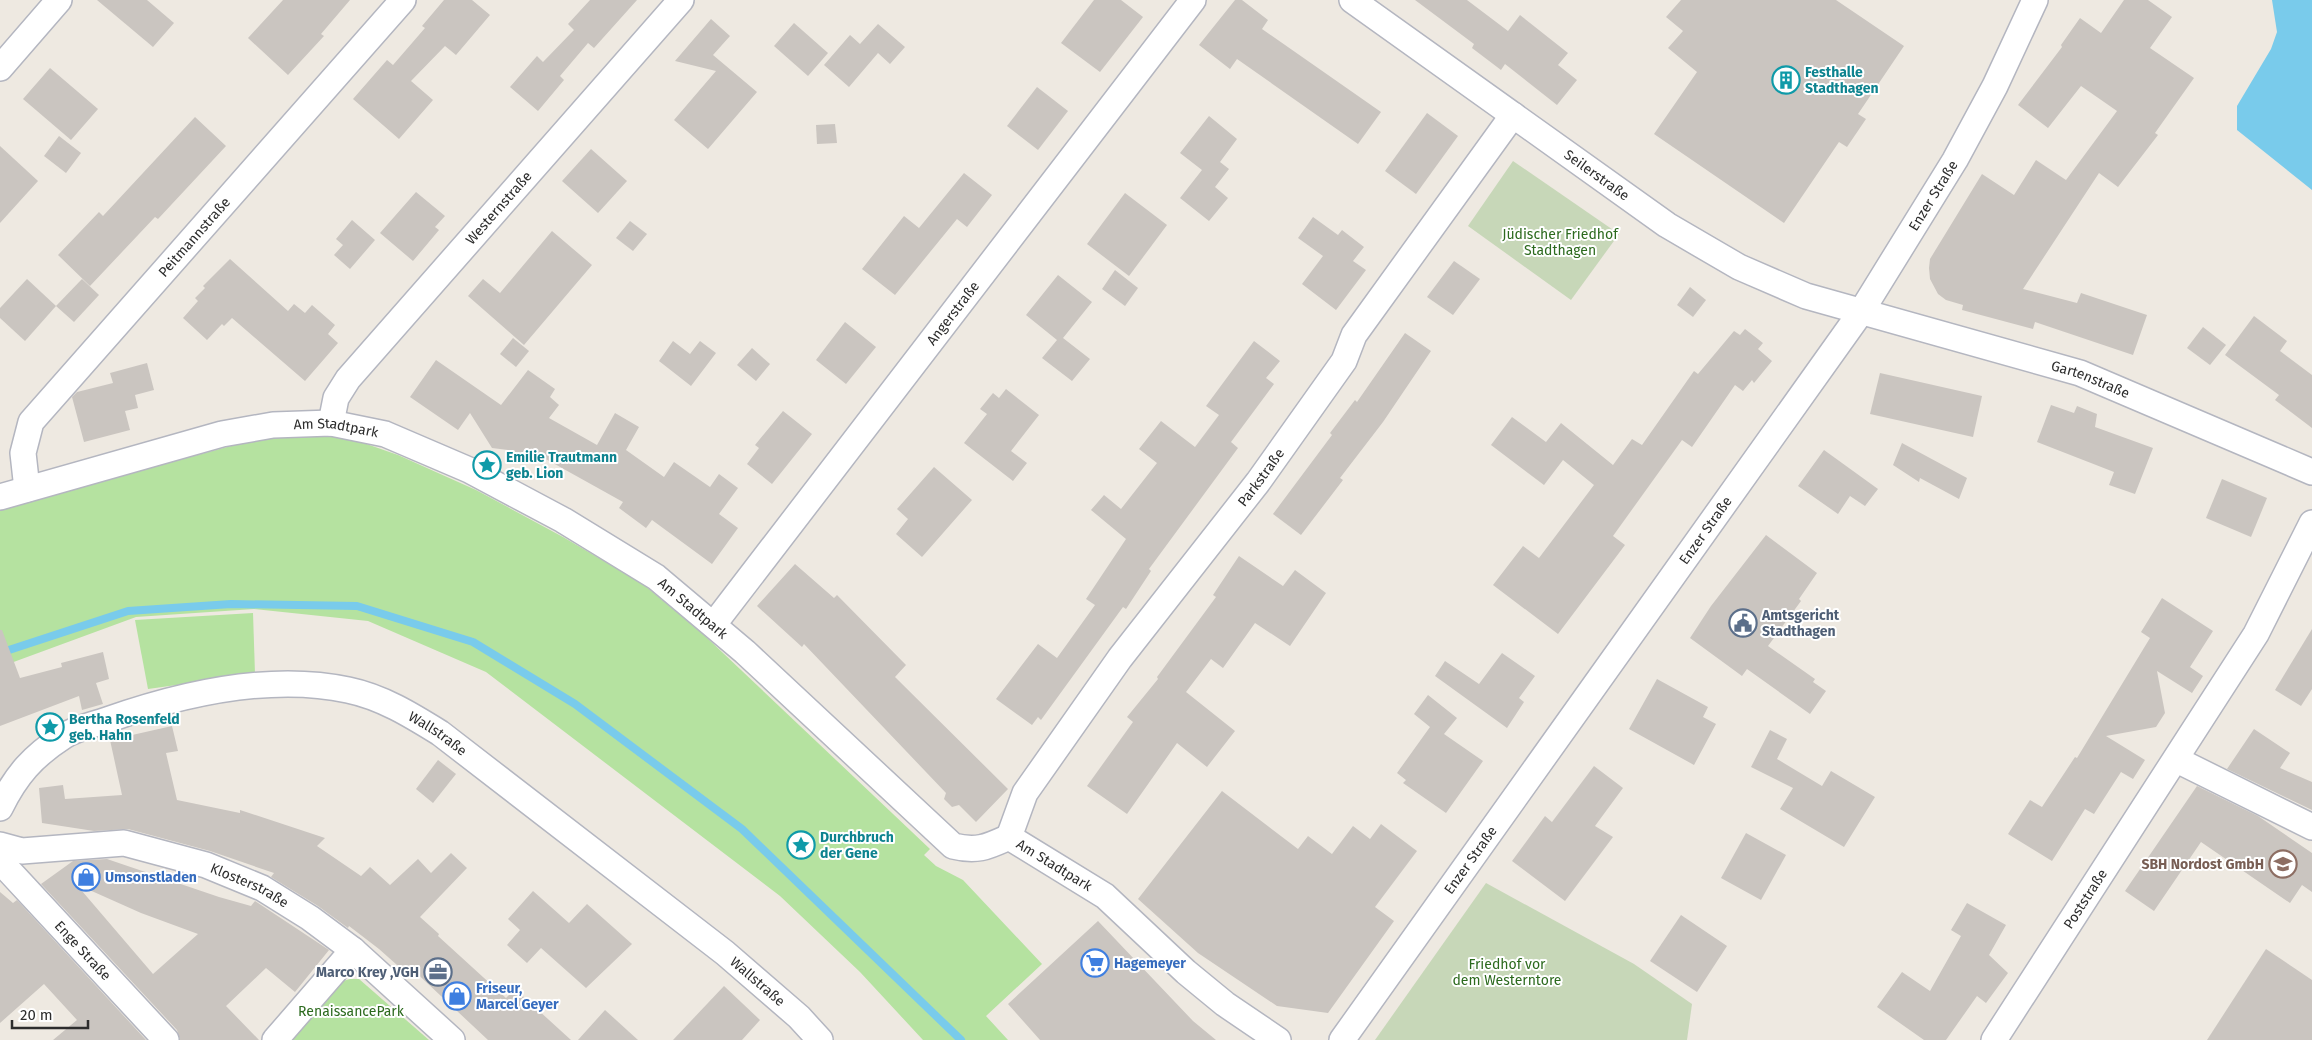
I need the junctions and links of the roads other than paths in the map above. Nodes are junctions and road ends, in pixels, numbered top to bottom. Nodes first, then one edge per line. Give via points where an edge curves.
1 (59, 0) edge
2 (403, 0) edge
3 (681, 0) edge
4 (1193, 0) edge
5 (1352, 0) edge
6 (2035, 0) edge
7 (0, 68) edge
8 (1513, 115) junction
9 (1861, 312) junction
10 (331, 422) junction
11 (2312, 472) edge
12 (27, 489) junction
13 (0, 496) edge
14 (2312, 523) edge
15 (714, 624) junction
16 (2177, 760) junction
17 (0, 808) edge
18 (2312, 828) edge
19 (1009, 837) junction
20 (0, 845) edge
21 (0, 861) edge
22 (353, 950) junction
23 (166, 1040) edge
24 (275, 1040) edge
25 (452, 1040) edge
26 (820, 1040) edge
27 (1278, 1040) edge
28 (1342, 1040) edge
29 (1994, 1040) edge

1 - 7 street
2 - 12 street, Peitmannstraße via 30,422 23,453
3 - 10 street, Westernstraße via 348,379 336,398
4 - 15 street, Angerstraße
5 - 8 street, Seilerstraße
6 - 9 street, Enzer Straße via 1995,86 1955,160
8 - 9 street, Seilerstraße via 1667,225 1740,267 1806,296
8 - 19 street, Parkstraße via 1354,335 1344,360 1258,482 1120,658 1036,778 1025,794
9 - 11 street, Gartenstraße via 2080,373
9 - 28 street, Enzer Straße
10 - 12 street, Am Stadtpark via 222,434
10 - 15 street, Am Stadtpark via 385,434 469,470 563,520 656,577
12 - 13 street, Am Stadtpark
14 - 16 street, Poststraße via 2256,634
15 - 19 street, Am Stadtpark via 953,846 970,850 987,848
16 - 18 street
16 - 29 street, Poststraße
17 - 26 street, Wallstraße via 16,778 66,734 145,706 275,682 348,690 405,710 440,733 725,953 799,1017
19 - 27 street, Am Stadtpark via 1105,896 1199,983
20 - 22 street, Klosterstraße via 22,851 124,843 206,865 262,888
21 - 23 street, Enge Straße
22 - 24 street
22 - 25 street, Klosterstraße

